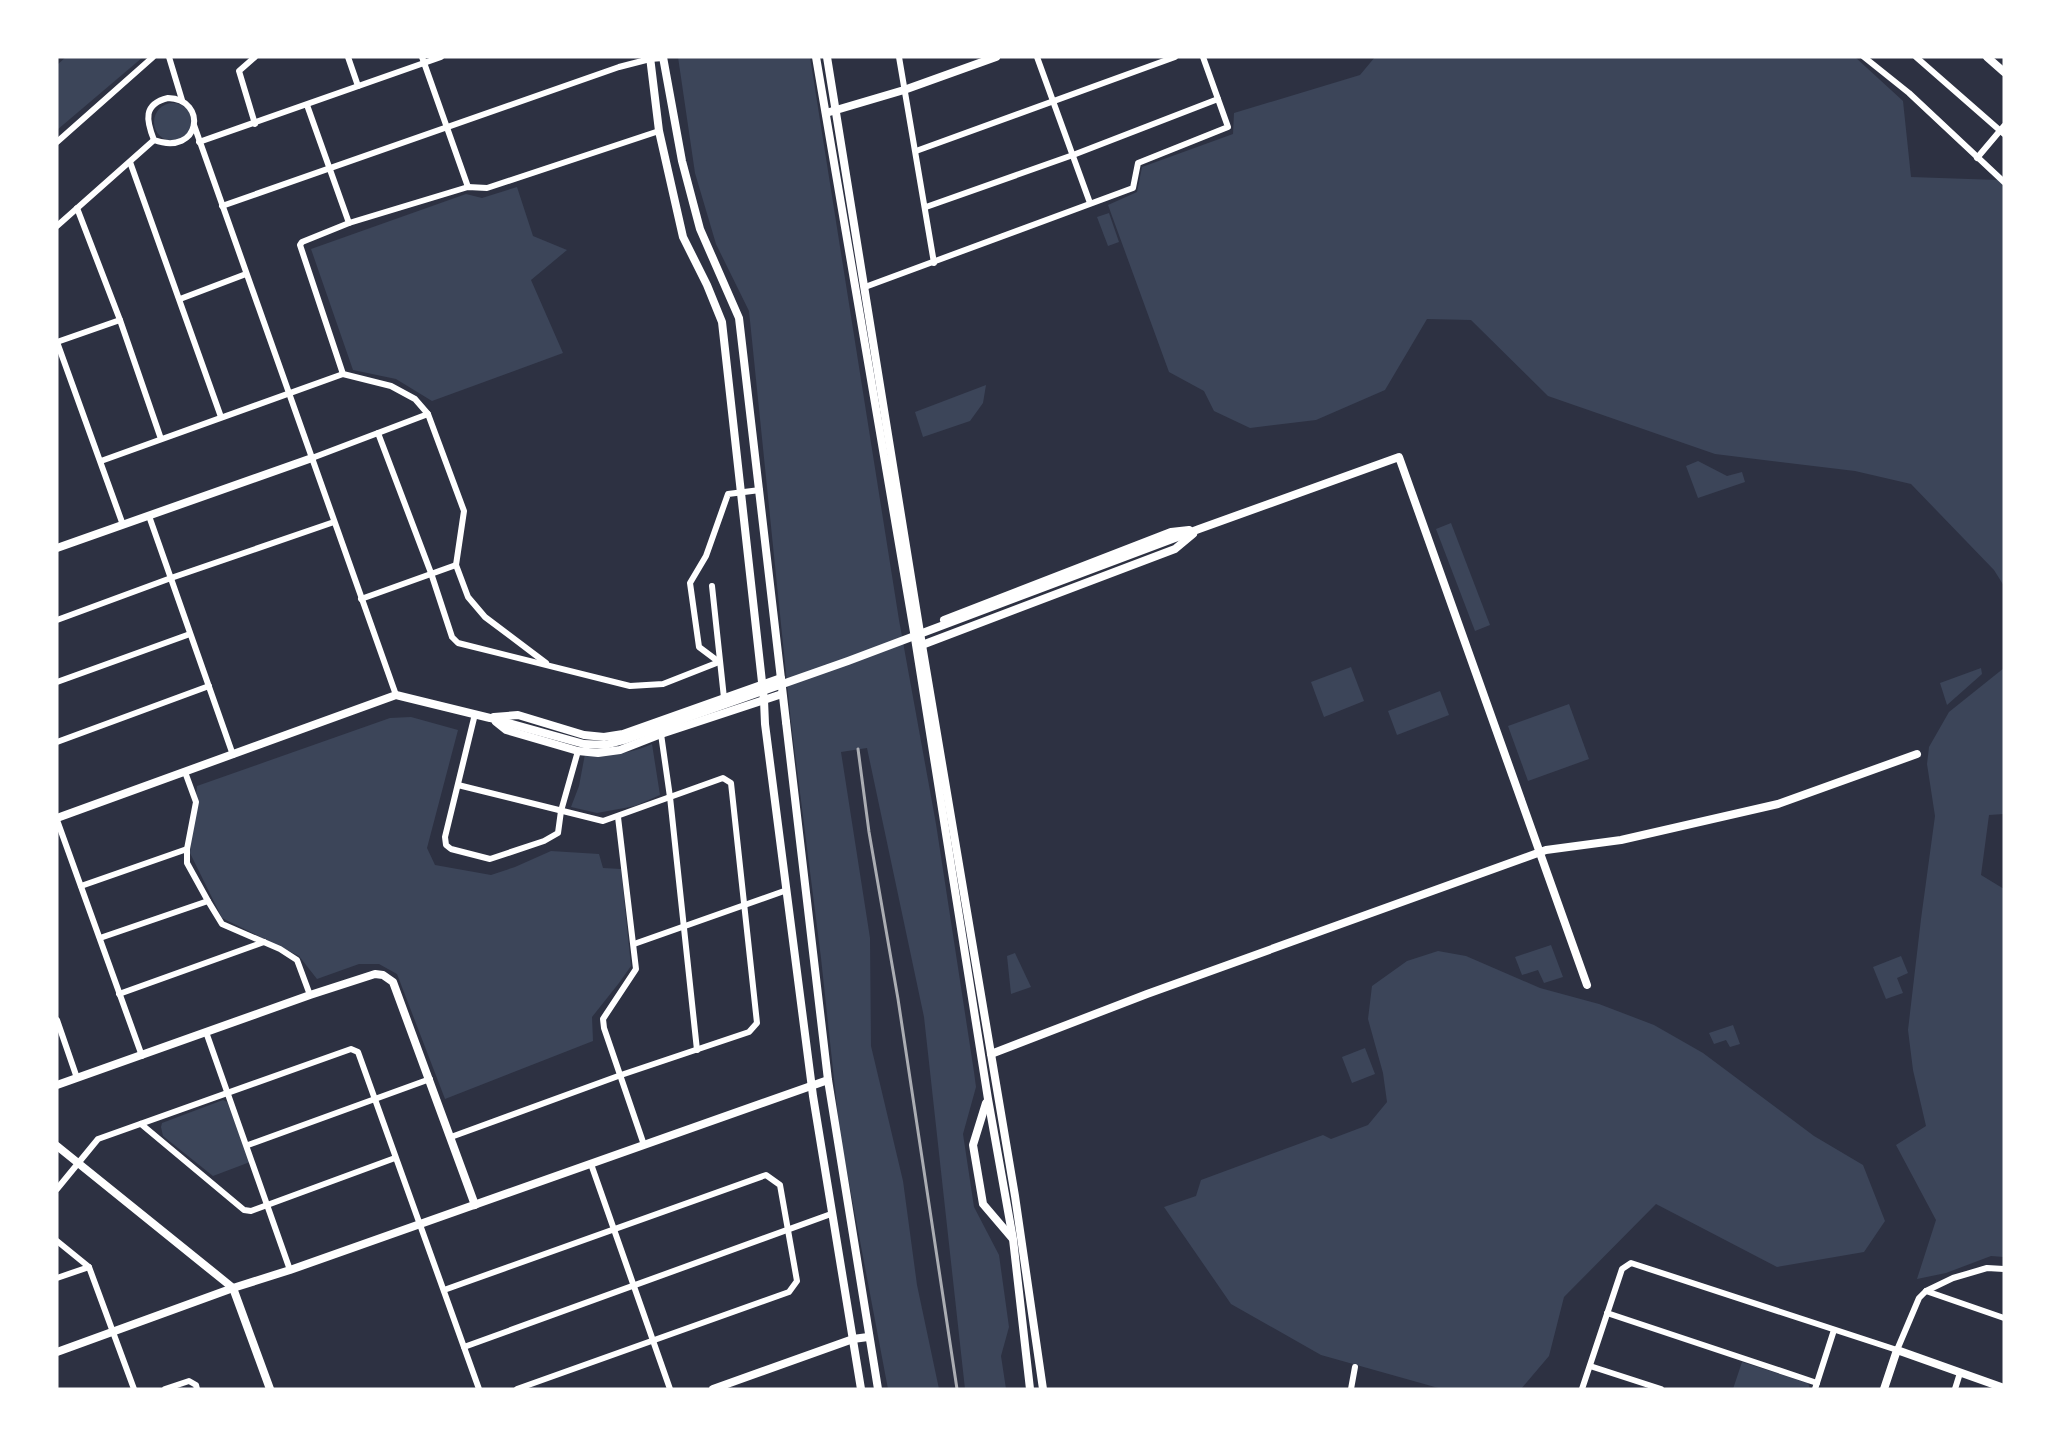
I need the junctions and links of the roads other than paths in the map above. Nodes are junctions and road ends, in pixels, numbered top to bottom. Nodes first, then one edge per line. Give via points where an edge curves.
1 (153, 57) edge
2 (169, 57) edge
3 (255, 57) edge
4 (348, 57) edge
5 (441, 57) edge
6 (663, 57) edge
7 (816, 57) edge
8 (827, 57) edge
9 (900, 57) edge
10 (996, 57) edge
11 (1037, 57) edge
12 (1175, 57) edge
13 (1203, 57) edge
14 (1864, 57) edge
15 (1916, 57) edge
16 (1987, 57) edge
17 (650, 58) edge
18 (423, 60) edge
19 (2004, 72) edge
20 (358, 86) junction
21 (904, 90) junction
22 (1218, 99) junction
23 (182, 100) junction
24 (1053, 101) junction
25 (307, 105) junction
26 (831, 112) junction
27 (255, 124) junction
28 (194, 125) junction
29 (447, 126) junction
30 (2003, 130) edge
31 (659, 131) junction
32 (154, 140) junction
33 (57, 142) edge
34 (199, 142) junction
35 (916, 151) junction
36 (1073, 154) junction
37 (1977, 158) junction
38 (130, 162) junction
39 (330, 166) junction
40 (2004, 182) edge
41 (468, 187) junction
42 (1090, 203) junction
43 (222, 206) junction
44 (926, 207) junction
45 (76, 208) junction
46 (349, 223) junction
47 (57, 226) edge
48 (934, 263) junction
49 (246, 274) junction
50 (865, 287) junction
51 (180, 299) junction
52 (120, 320) junction
53 (57, 342) edge
54 (342, 374) junction
55 (289, 393) junction
56 (428, 414) junction
57 (221, 417) junction
58 (378, 433) junction
59 (161, 439) junction
60 (312, 458) junction
61 (101, 461) junction
62 (760, 490) junction
63 (740, 491) junction
64 (149, 516) junction
65 (334, 522) junction
66 (123, 525) junction
67 (1199, 529) junction
68 (57, 548) edge
69 (456, 565) junction
70 (431, 573) junction
71 (171, 578) junction
72 (712, 586) dead end
73 (362, 600) junction
74 (57, 620) edge
75 (917, 631) junction
76 (190, 634) junction
77 (919, 647) junction
78 (719, 662) junction
79 (549, 665) junction
80 (781, 678) junction
81 (57, 682) edge
82 (763, 684) junction
83 (209, 686) junction
84 (782, 694) junction
85 (396, 695) junction
86 (724, 698) junction
87 (764, 700) junction
88 (475, 714) junction
89 (490, 717) junction
90 (786, 722) joint
91 (661, 734) junction
92 (57, 742) edge
93 (578, 751) junction
94 (1917, 754) dead end
95 (233, 755) junction
96 (185, 772) junction
97 (458, 785) junction
98 (670, 797) junction
99 (561, 811) junction
100 (618, 817) junction
101 (57, 819) edge
102 (187, 849) junction
103 (1540, 852) junction
104 (81, 886) junction
105 (787, 890) junction
106 (208, 901) junction
107 (745, 905) junction
108 (684, 926) junction
109 (100, 938) junction
110 (264, 942) junction
111 (634, 944) junction
112 (1587, 985) dead end
113 (119, 994) junction
114 (310, 995) junction
115 (57, 1020) edge
116 (206, 1032) junction
117 (697, 1050) junction
118 (991, 1054) junction
119 (142, 1056) junction
120 (621, 1075) junction
121 (78, 1078) junction
122 (430, 1079) junction
123 (828, 1080) junction
124 (57, 1085) edge
125 (812, 1085) junction
126 (228, 1093) junction
127 (376, 1099) junction
128 (988, 1100) junction
129 (141, 1124) junction
130 (451, 1137) junction
131 (248, 1145) junction
132 (644, 1145) junction
133 (57, 1146) edge
134 (395, 1158) junction
135 (78, 1162) junction
136 (591, 1164) junction
137 (57, 1189) edge
138 (268, 1203) junction
139 (475, 1205) junction
140 (831, 1214) junction
141 (420, 1224) junction
142 (613, 1229) junction
143 (788, 1230) junction
144 (1013, 1239) junction
145 (57, 1241) edge
146 (89, 1267) junction
147 (2004, 1269) edge
148 (290, 1270) junction
149 (57, 1278) edge
150 (633, 1286) junction
151 (233, 1288) junction
152 (444, 1290) junction
153 (1926, 1291) junction
154 (1607, 1313) junction
155 (2004, 1318) edge
156 (1834, 1330) junction
157 (114, 1332) junction
158 (868, 1337) junction
159 (853, 1339) junction
160 (653, 1340) junction
161 (464, 1347) junction
162 (1898, 1350) junction
163 (57, 1352) edge
164 (1590, 1365) junction
165 (1355, 1367) dead end
166 (1960, 1373) junction
167 (1816, 1386) edge
168 (2004, 1388) edge
169 (134, 1389) edge
170 (165, 1389) edge
171 (197, 1389) edge
172 (270, 1389) edge
173 (479, 1389) edge
174 (518, 1389) edge
175 (670, 1389) edge
176 (713, 1389) edge
177 (861, 1389) edge
178 (878, 1389) edge
179 (1030, 1389) edge
180 (1043, 1389) edge
181 (1350, 1389) edge
182 (1582, 1389) edge
183 (1661, 1389) edge
184 (1884, 1389) edge
185 (1955, 1389) edge

1 - 33 street
2 - 23 street
3 - 27 street via 239,71
4 - 20 street
5 - 18 street
6 - 17 street
6 - 62 main road via 682,161 700,229 739,318
7 - 26 main road
8 - 26 main road
9 - 21 street
10 - 21 street
11 - 24 street
12 - 24 street
13 - 22 street
14 - 37 street via 1909,93
15 - 30 street
16 - 19 main road
17 - 29 street
17 - 31 main road
18 - 20 street
18 - 29 street
20 - 25 street
21 - 26 street
21 - 35 street
22 - 36 street
22 - 42 street via 1228,128 1138,163 1133,188
23 - 28 street via 192,111
23 - 32 street via 162,99 151,108 147,122
24 - 35 street
24 - 36 street
25 - 27 street
25 - 39 street
26 - 50 main road
26 - 75 main road
27 - 34 street
28 - 32 street via 179,143
28 - 34 street
29 - 39 street
29 - 41 street
30 - 37 street
31 - 41 street via 487,188
31 - 63 main road via 683,237 722,322
32 - 38 street
34 - 43 street
35 - 44 street
36 - 42 street
36 - 44 street
37 - 40 street
38 - 45 street
38 - 51 street
39 - 43 street
39 - 46 street
41 - 46 street
42 - 48 street
43 - 49 street
44 - 48 street
45 - 47 street
45 - 52 street
46 - 54 street via 300,245
48 - 50 street
49 - 51 street
49 - 55 street
50 - 75 main road
51 - 57 street
52 - 53 street
52 - 59 street
53 - 61 street
54 - 55 street
54 - 56 street via 391,386 415,399
55 - 57 street
55 - 60 street
56 - 58 street
56 - 69 street via 464,511
57 - 59 street
58 - 60 street
58 - 70 street
59 - 61 street
60 - 64 street
60 - 65 street
61 - 66 street
62 - 63 street
62 - 80 main road
63 - 78 street via 728,494 705,556 690,583 699,647
63 - 82 main road
64 - 66 street
64 - 71 street
65 - 71 street
65 - 73 street
66 - 68 street
67 - 75 street via 1171,532
67 - 77 street via 1175,549
67 - 89 street via 848,661 624,740 584,744
67 - 103 street via 1399,457
69 - 70 street
69 - 79 street via 468,597 485,617
70 - 73 street
70 - 79 street via 452,637 458,643
71 - 74 street
71 - 76 street
72 - 78 street
73 - 85 street
75 - 77 main road
76 - 81 street
76 - 83 street
77 - 118 main road
77 - 128 main road
78 - 79 street via 663,684 630,686
78 - 86 street
80 - 82 street
80 - 84 main road
82 - 86 street
82 - 87 main road
83 - 92 street
83 - 95 street
84 - 87 street
84 - 90 main road
85 - 88 street
85 - 95 street
86 - 89 street via 623,734 604,736 584,735 518,715
87 - 91 street
87 - 105 street
88 - 89 street
88 - 97 street
89 - 93 street via 506,730
90 - 123 street
91 - 93 street via 620,750
91 - 98 street
93 - 99 street
94 - 103 street via 1778,804 1621,840
95 - 96 street
96 - 101 street
96 - 102 street via 196,802
97 - 99 street
97 - 99 street via 446,845 490,860 558,833
98 - 100 street
98 - 107 street via 723,778 731,783
98 - 108 street
99 - 100 street via 603,821
100 - 111 street
101 - 104 street
102 - 104 street
102 - 106 street via 187,862
103 - 112 street
103 - 118 street
104 - 109 street
105 - 107 street
105 - 125 street
106 - 109 street
106 - 110 street via 222,924
107 - 108 street
107 - 117 street via 757,1023 749,1032
108 - 111 street
108 - 117 street
109 - 113 street
110 - 113 street
110 - 114 street via 297,960
111 - 120 street via 636,969 603,1019
113 - 119 street
114 - 116 street
114 - 122 street via 375,974 383,975 393,982
115 - 121 street
116 - 119 street
116 - 126 street
117 - 120 street
118 - 180 main road
119 - 121 street
120 - 130 street
120 - 132 street
121 - 124 street
122 - 127 street
122 - 130 street
123 - 125 street
123 - 158 street
125 - 132 street
125 - 140 street
126 - 127 street via 351,1050 358,1052
126 - 129 street
126 - 131 street
127 - 131 street
127 - 134 street
128 - 144 main road
128 - 144 main road via 973,1145 981,1194 983,1204
129 - 135 street via 98,1139
129 - 138 street via 244,1210
130 - 139 street
131 - 138 street
132 - 136 street
133 - 135 street
134 - 138 street
134 - 141 street
135 - 137 street
135 - 151 street
136 - 139 street
136 - 142 street
138 - 148 street
139 - 141 street
140 - 143 street
140 - 159 street
141 - 148 street
141 - 152 street
142 - 143 street via 766,1175 780,1185
142 - 150 street
142 - 152 street
143 - 150 street
143 - 160 street via 797,1281 789,1292
144 - 179 main road
145 - 146 street
146 - 149 street
146 - 157 street
147 - 153 street via 1976,1271
148 - 151 street
150 - 160 street
150 - 161 street
151 - 157 street
151 - 172 street
152 - 161 street
153 - 155 street
153 - 162 street via 1919,1298
154 - 156 street via 1622,1269 1631,1263
154 - 164 street
154 - 167 street
156 - 162 street
156 - 167 street
157 - 163 street
157 - 169 street
158 - 159 street
158 - 178 street
159 - 176 street
159 - 177 street
160 - 174 street
160 - 175 street
161 - 173 street
162 - 166 street
162 - 184 street
164 - 182 street
164 - 183 street
165 - 181 street
166 - 168 street
166 - 185 street
170 - 171 street via 189,1381

